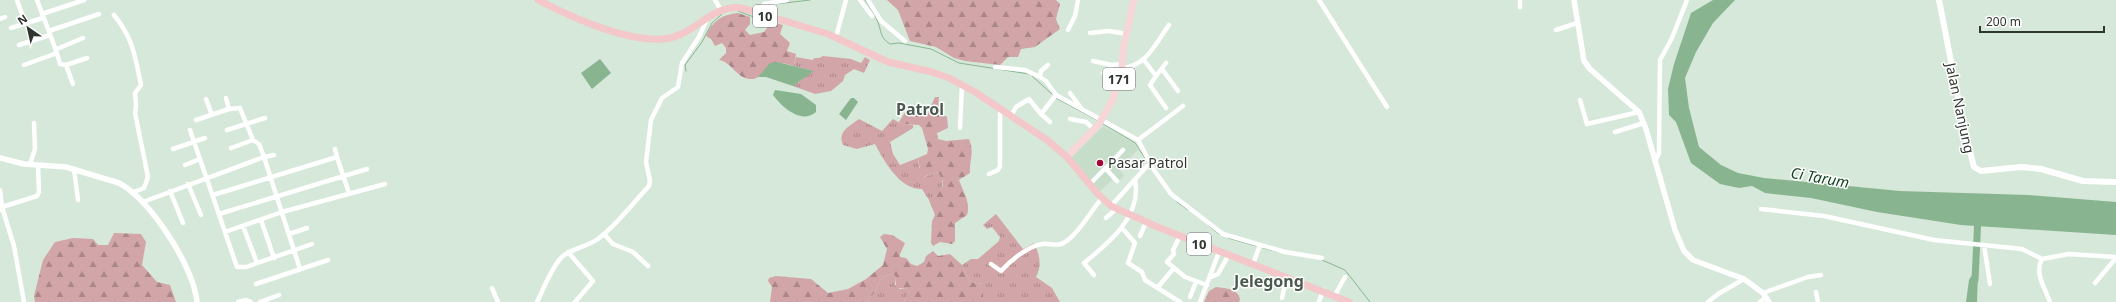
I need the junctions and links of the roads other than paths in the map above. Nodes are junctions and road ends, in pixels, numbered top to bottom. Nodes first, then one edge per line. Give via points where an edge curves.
1 (17, 0) edge
2 (37, 0) edge
3 (84, 0) edge
4 (538, 0) edge
5 (715, 0) edge
6 (787, 0) edge
7 (846, 0) edge
8 (860, 0) edge
9 (868, 0) edge
10 (1078, 0) edge
11 (1134, 0) edge
12 (1319, 0) edge
13 (1520, 0) edge
14 (1574, 0) edge
15 (1687, 0) edge
16 (1939, 0) edge
17 (1520, 7) dead end
18 (721, 10) junction
19 (99, 14) dead end
20 (760, 14) junction
21 (114, 15) dead end
22 (42, 16) junction
23 (872, 16) dead end
24 (708, 18) junction
25 (25, 23) junction
26 (1577, 23) junction
27 (1168, 25) dead end
28 (11, 28) dead end
29 (1068, 30) dead end
30 (1556, 30) dead end
31 (49, 33) junction
32 (1090, 33) dead end
33 (1127, 34) junction
34 (836, 37) junction
35 (83, 38) dead end
36 (905, 41) dead end
37 (19, 45) dead end
38 (57, 51) junction
39 (87, 58) dead end
40 (1144, 60) junction
41 (1093, 61) dead end
42 (1166, 63) dead end
43 (24, 65) dead end
44 (66, 65) junction
45 (1048, 65) dead end
46 (1113, 65) junction
47 (1122, 66) junction
48 (995, 68) dead end
49 (1162, 69) junction
50 (1103, 73) dead end
51 (1156, 76) junction
52 (1040, 77) junction
53 (73, 84) dead end
54 (962, 86) junction
55 (1178, 91) dead end
56 (1070, 93) dead end
57 (1056, 95) junction
58 (226, 98) dead end
59 (206, 99) dead end
60 (1580, 100) dead end
61 (1183, 106) dead end
62 (1387, 107) dead end
63 (1166, 108) dead end
64 (229, 109) junction
65 (1000, 109) junction
66 (1083, 111) junction
67 (1639, 112) junction
68 (1041, 114) junction
69 (212, 115) junction
70 (1010, 116) junction
71 (266, 118) dead end
72 (1070, 119) dead end
73 (196, 120) dead end
74 (1050, 122) dead end
75 (34, 123) dead end
76 (1099, 123) junction
77 (1644, 123) junction
78 (247, 124) junction
79 (960, 128) dead end
80 (190, 130) dead end
81 (227, 130) dead end
82 (1615, 132) dead end
83 (205, 138) dead end
84 (254, 140) junction
85 (1138, 140) junction
86 (194, 143) junction
87 (231, 148) dead end
88 (173, 149) dead end
89 (335, 149) dead end
90 (1123, 150) dead end
91 (274, 155) dead end
92 (264, 157) junction
93 (337, 157) junction
94 (1067, 157) junction
95 (0, 158) edge
96 (200, 159) junction
97 (1655, 162) junction
98 (30, 164) junction
99 (38, 165) junction
100 (185, 165) dead end
101 (1147, 166) dead end
102 (74, 169) junction
103 (367, 169) dead end
104 (1106, 169) junction
105 (989, 174) dead end
106 (344, 175) junction
107 (206, 177) junction
108 (272, 178) junction
109 (1134, 180) junction
110 (1117, 181) dead end
111 (2116, 182) edge
112 (188, 184) junction
113 (385, 184) dead end
114 (1090, 184) junction
115 (0, 190) edge
116 (170, 191) junction
117 (134, 192) junction
118 (349, 192) junction
119 (213, 195) junction
120 (277, 195) junction
121 (1102, 198) junction
122 (78, 200) dead end
123 (143, 202) junction
124 (1113, 207) junction
125 (1, 208) edge
126 (1761, 209) dead end
127 (282, 212) junction
128 (219, 214) junction
129 (1129, 215) junction
130 (201, 216) dead end
131 (1106, 218) dead end
132 (261, 220) junction
133 (1146, 222) junction
134 (183, 224) dead end
135 (243, 226) junction
136 (307, 228) dead end
137 (1122, 228) junction
138 (225, 232) junction
139 (289, 234) junction
140 (604, 234) junction
141 (1140, 236) dead end
142 (1180, 236) junction
143 (312, 244) dead end
144 (1260, 245) junction
145 (1984, 245) junction
146 (294, 250) junction
147 (568, 252) junction
148 (1219, 254) junction
149 (1228, 256) junction
150 (2116, 257) edge
151 (274, 258) junction
152 (1322, 258) dead end
153 (2042, 259) junction
154 (328, 260) dead end
155 (257, 263) junction
156 (991, 264) dead end
157 (1253, 264) junction
158 (648, 266) dead end
159 (1174, 268) junction
160 (300, 269) junction
161 (1221, 270) junction
162 (1094, 275) dead end
163 (1821, 275) dead end
164 (1287, 276) junction
165 (1210, 277) junction
166 (1345, 277) dead end
167 (1744, 279) junction
168 (1196, 282) junction
169 (2095, 283) dead end
170 (256, 284) dead end
171 (1990, 284) dead end
172 (1207, 285) junction
173 (492, 288) dead end
174 (1157, 288) junction
175 (1323, 290) junction
176 (1816, 292) dead end
177 (279, 295) dead end
178 (1335, 295) junction
179 (1190, 297) dead end
180 (1282, 298) dead end
181 (1766, 298) edge
182 (24, 302) edge
183 (197, 302) edge
184 (238, 302) edge
185 (251, 302) edge
186 (260, 302) edge
187 (498, 302) edge
188 (537, 302) edge
189 (575, 302) edge
190 (1180, 302) edge
191 (1200, 302) edge
192 (1319, 302) edge
193 (1349, 302) edge
194 (1708, 302) edge
195 (1760, 302) edge
196 (1818, 302) edge
197 (2050, 302) edge

1 - 25 street
2 - 22 street
3 - 22 street
4 - 24 highway, 10 via 612,32 640,38 674,37
5 - 18 street
6 - 20 street via 764,4
7 - 34 street
8 - 23 street
9 - 36 street via 881,21
10 - 29 street via 1075,16
11 - 33 main road, 171
12 - 62 street
13 - 17 street
14 - 26 street
15 - 97 street via 1660,60 1659,153
16 - 111 main road, Jalan Nanjung via 1974,167 1981,171 2021,167 2041,169 2083,181
18 - 20 highway, 10 via 739,8
18 - 24 highway, 10
19 - 31 street
20 - 34 highway, 10
21 - 117 street via 134,50 141,85 135,93 136,120 148,177 144,188
22 - 25 street
22 - 31 street
24 - 140 street via 682,63 678,87 659,102 651,120 646,162 650,185
25 - 28 street
26 - 30 street
26 - 67 street via 1585,63
27 - 40 street
31 - 37 street
31 - 38 street
32 - 33 street via 1109,31
33 - 47 main road, 171
34 - 54 highway, 10 via 888,62 937,73
35 - 38 street
38 - 43 street
38 - 44 street via 60,64
39 - 44 street
40 - 47 street via 1130,67
40 - 51 street
41 - 46 street
42 - 49 street
44 - 53 street
45 - 52 street via 1041,71
46 - 47 street
46 - 50 street
47 - 76 main road, 171 via 1114,99
48 - 52 street via 1025,70
49 - 51 street
49 - 55 street
51 - 63 street via 1150,85
52 - 57 street
54 - 65 highway, 10
54 - 79 street
56 - 66 street
57 - 66 street
57 - 68 street
58 - 64 street
59 - 69 street
60 - 67 street via 1587,124
61 - 85 street
64 - 69 street
64 - 78 street via 240,108
65 - 70 highway, 10
65 - 105 street via 1000,166 998,170
66 - 76 street
67 - 77 street
68 - 70 street via 1029,99 1016,107
68 - 74 street
69 - 73 street
70 - 94 highway, 10 via 1032,128
71 - 78 street
72 - 76 street
75 - 98 street via 35,149
76 - 85 street
76 - 94 main road, 171
77 - 82 street
77 - 97 street
78 - 81 street
78 - 84 street
80 - 86 street
83 - 86 street
84 - 87 street
84 - 92 street via 259,144
85 - 144 street via 1154,170 1178,200 1223,234
86 - 88 street
86 - 96 street
89 - 93 street
90 - 104 street
91 - 92 street
92 - 107 street
92 - 108 street
93 - 106 street
93 - 108 street
94 - 114 highway, 10
95 - 98 street
96 - 100 street
96 - 107 street
97 - 167 street via 1675,230 1684,251 1693,260
98 - 99 street
99 - 102 street
99 - 125 street via 37,196
101 - 109 street
102 - 117 street via 119,183
102 - 122 street
103 - 106 street
104 - 110 street
104 - 114 street
106 - 118 street
106 - 120 street
107 - 112 street
107 - 119 street
108 - 119 street
108 - 120 street
109 - 124 street
109 - 129 street via 1137,192
112 - 116 street
112 - 130 street
113 - 118 street
114 - 121 highway, 10
115 - 125 street
116 - 123 street
116 - 134 street
117 - 123 street
118 - 127 street
119 - 128 street
120 - 127 street
120 - 128 street
121 - 124 highway, 10
121 - 156 street via 1075,233 1061,244 1039,245 1011,260 1001,271
123 - 183 street via 183,260 194,285
124 - 129 highway, 10
124 - 131 street
125 - 182 street via 14,246
126 - 145 street via 1824,216 1888,231
127 - 132 street
127 - 139 street
128 - 138 street
129 - 133 highway, 10
129 - 137 street
132 - 135 street
132 - 151 street
133 - 141 street
133 - 142 highway, 10
135 - 138 street
135 - 155 street
136 - 139 street
137 - 162 street via 1084,262
137 - 174 street via 1135,243 1128,262
138 - 155 street via 237,267
139 - 146 street
140 - 147 street via 586,246
140 - 158 street via 613,244 633,252
142 - 148 highway, 10
142 - 159 street via 1173,250 1174,254 1167,261
143 - 146 street
144 - 152 street
144 - 157 street
145 - 153 street via 2022,249
145 - 171 street
146 - 151 street
146 - 160 street
147 - 188 street via 555,267
147 - 189 street via 593,281
148 - 149 highway, 10
148 - 161 street
148 - 165 street
149 - 157 highway, 10
149 - 161 street
150 - 153 street via 2070,254
150 - 169 street
151 - 155 street
153 - 197 street via 2038,268 2039,275
154 - 160 street
157 - 164 highway, 10
159 - 168 street via 1185,278
159 - 174 street
160 - 170 street
161 - 165 street via 1214,277
163 - 181 street via 1808,277
164 - 175 highway, 10
164 - 180 street
165 - 172 street
166 - 178 street
167 - 181 street
167 - 194 street
168 - 172 street
168 - 179 street
172 - 191 street
173 - 187 street
174 - 190 street
175 - 178 highway, 10
175 - 192 street
176 - 196 street
177 - 186 street
178 - 193 highway, 10
181 - 195 street
184 - 185 street

